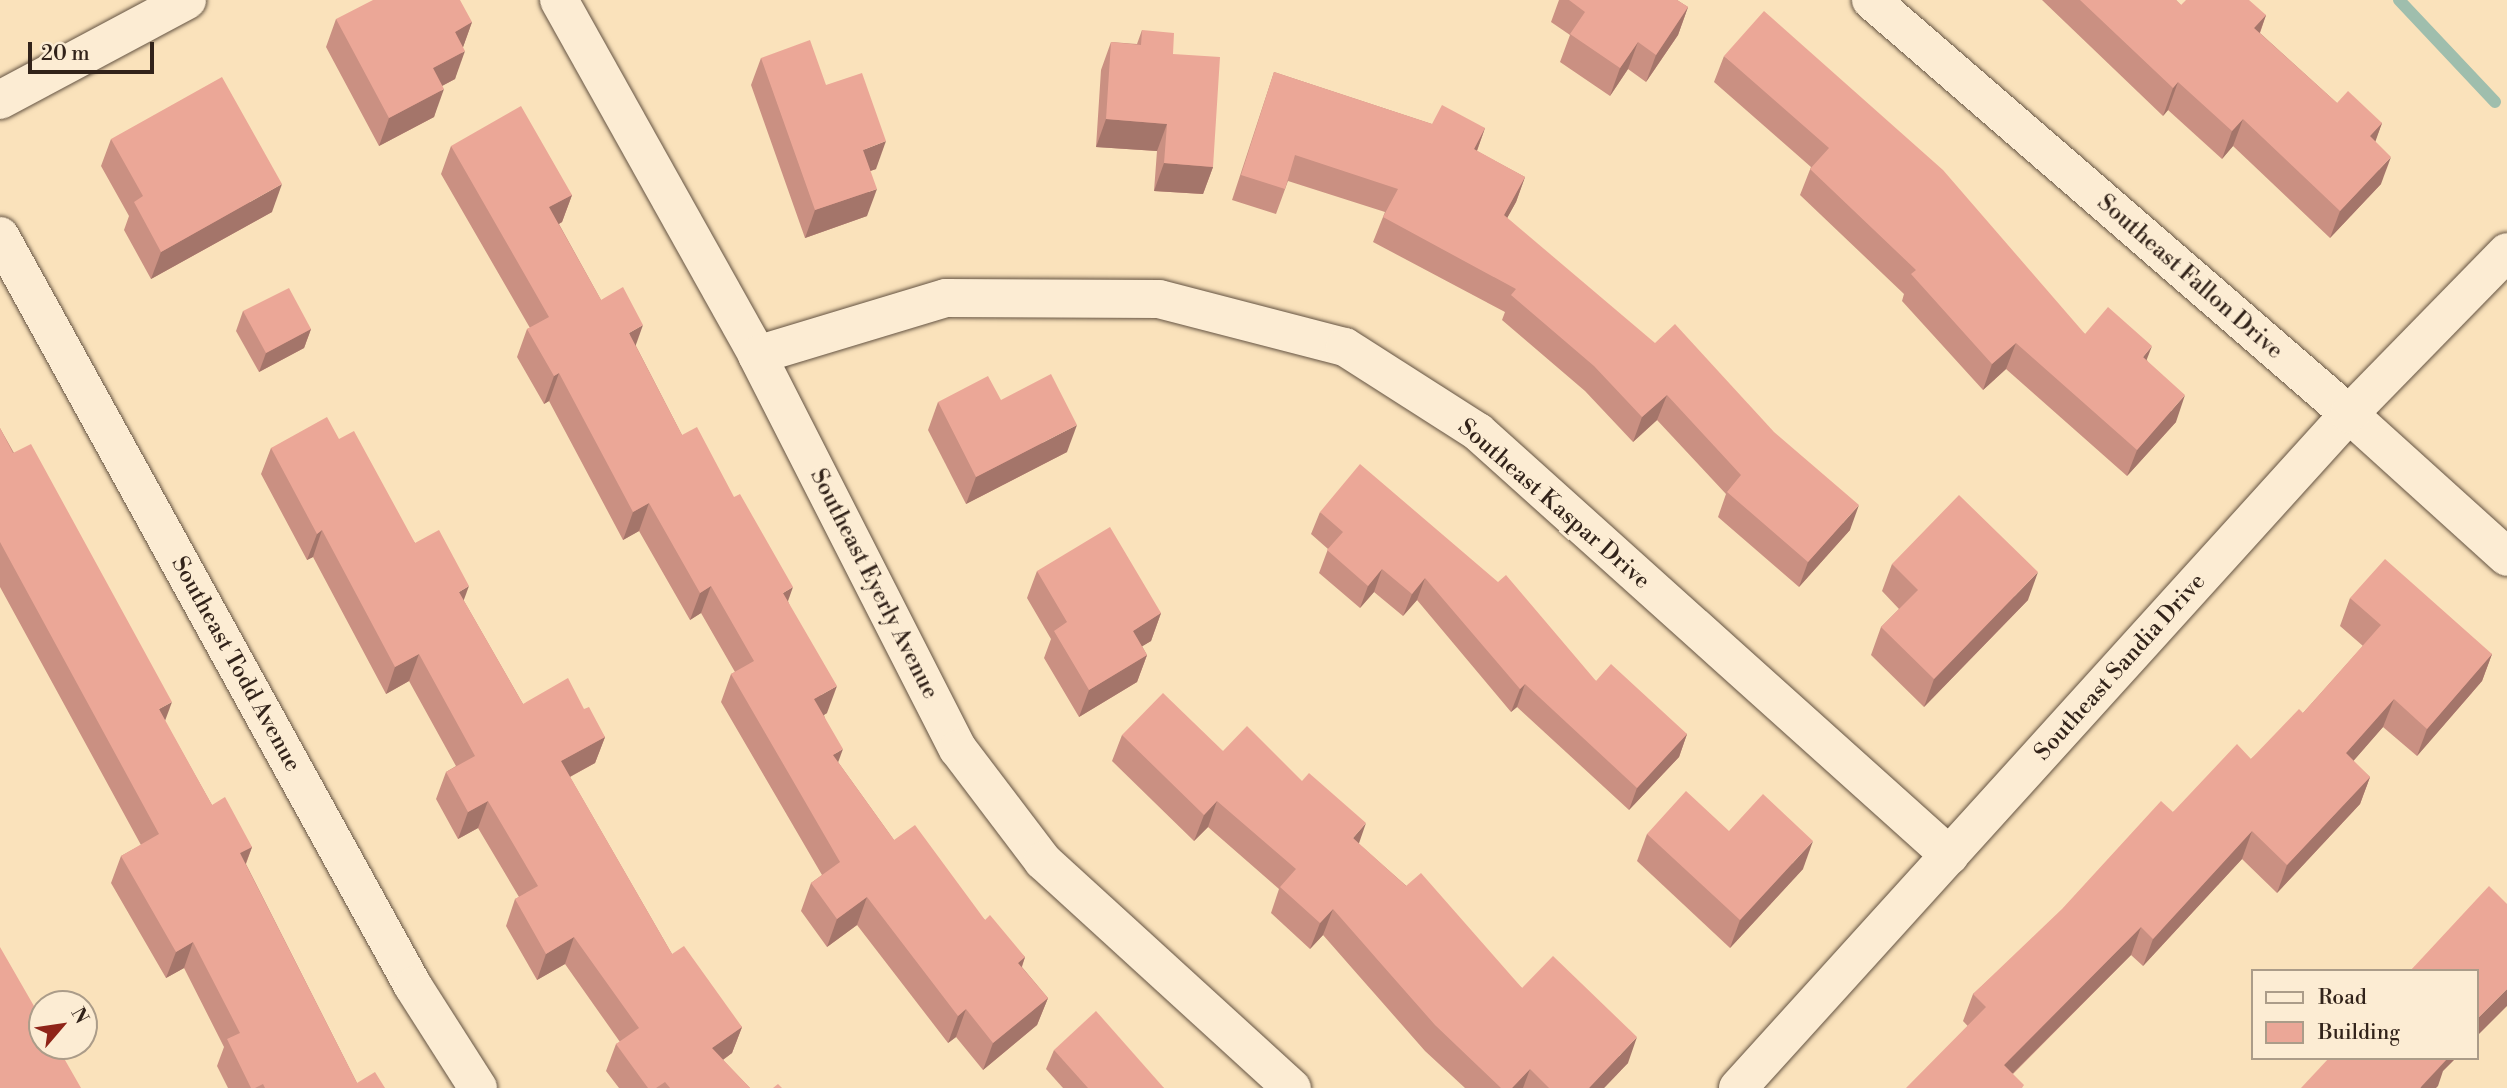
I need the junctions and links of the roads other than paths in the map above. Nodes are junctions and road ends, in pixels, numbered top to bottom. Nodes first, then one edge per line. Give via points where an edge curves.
1 (187, 0) edge
2 (559, 0) edge
3 (1871, 0) edge
4 (0, 100) edge
5 (0, 236) edge
6 (2507, 252) edge
7 (757, 355) junction
8 (2349, 414) junction
9 (2507, 556) edge
10 (1950, 856) junction
11 (478, 1088) edge
12 (1292, 1088) edge
13 (1738, 1088) edge

1 - 4 street
2 - 7 street, Southeast Eyerly Avenue
3 - 8 street, Southeast Fallon Drive
5 - 11 street, Southeast Todd Avenue via 413,986
6 - 8 street, Southeast Sandia Drive
7 - 10 street, Southeast Kaspar Drive via 946,298 1159,299 1345,347 1478,432
7 - 12 street, Southeast Eyerly Avenue via 958,749 1043,861
8 - 9 street, Southeast Fallon Drive
8 - 10 street, Southeast Sandia Drive
10 - 13 street, Southeast Sandia Drive

